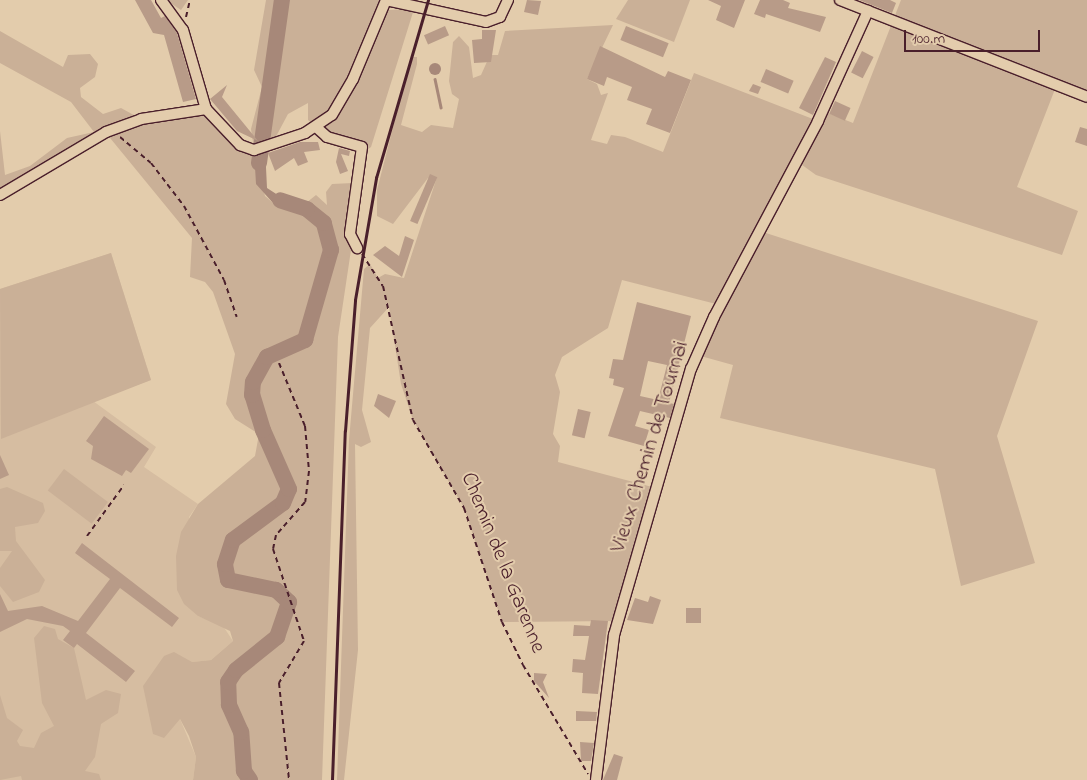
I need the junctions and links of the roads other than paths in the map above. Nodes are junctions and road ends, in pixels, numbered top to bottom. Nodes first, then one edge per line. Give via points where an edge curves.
1 (161, 0) edge
2 (386, 0) edge
3 (508, 0) edge
4 (840, 0) edge
5 (868, 11) junction
6 (1087, 96) edge
7 (206, 108) junction
8 (316, 127) junction
9 (0, 195) edge
10 (357, 248) road end
11 (594, 779) edge

1 - 7 street via 183,30
2 - 3 street via 486,22 500,17
2 - 8 street via 343,101
4 - 5 street
5 - 6 street
5 - 11 street, Vieux Chemin de Tournai via 818,121 714,317 691,369 612,644
7 - 8 street via 240,145 254,150
7 - 9 street via 149,118 112,130
8 - 10 street via 326,137 362,147 350,234

